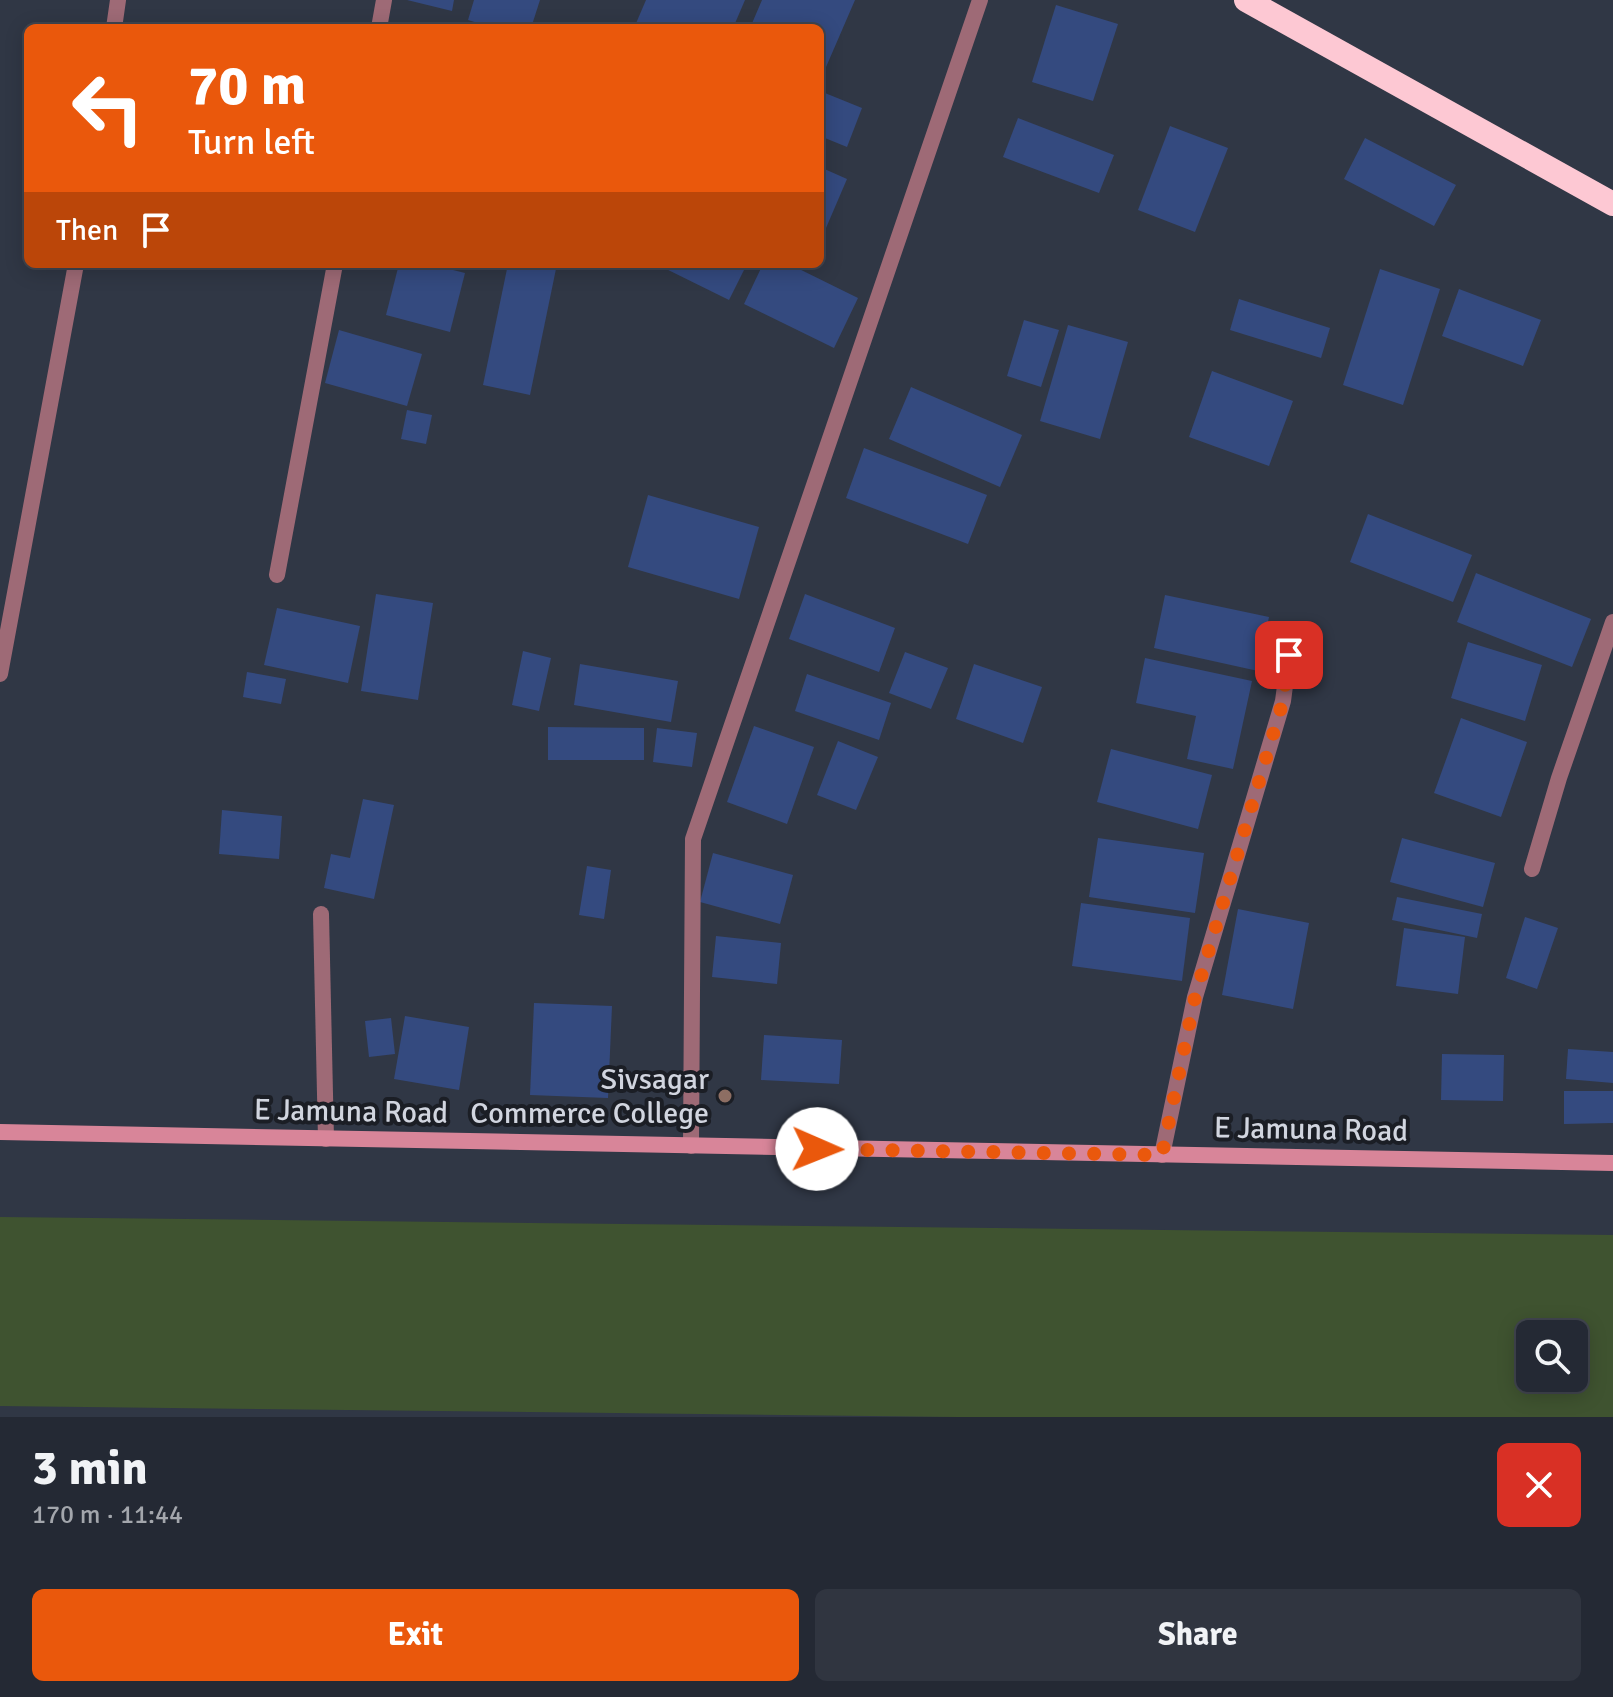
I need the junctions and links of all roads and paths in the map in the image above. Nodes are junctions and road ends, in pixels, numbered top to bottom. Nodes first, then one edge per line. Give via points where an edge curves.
1 (118, 0) edge
2 (384, 0) edge
3 (980, 0) edge
4 (1246, 0) edge
5 (115, 24) edge
6 (380, 24) edge
7 (1613, 204) edge
8 (75, 268) edge
9 (334, 268) edge
10 (277, 575) dead end
11 (1613, 622) edge
12 (1292, 633) dead end
13 (0, 674) edge
14 (1532, 869) dead end
15 (321, 914) dead end
16 (0, 1132) edge
17 (326, 1139) junction
18 (691, 1146) junction
19 (1162, 1155) junction
20 (1613, 1163) edge

1 - 5 street
2 - 6 street
3 - 18 street via 693,839
4 - 7 highway
8 - 13 street
9 - 10 street
11 - 14 street
12 - 19 street via 1283,701 1195,997
15 - 17 street
16 - 17 street, E Jamuna Road
17 - 18 street, E Jamuna Road
18 - 19 street, E Jamuna Road
19 - 20 street, E Jamuna Road

